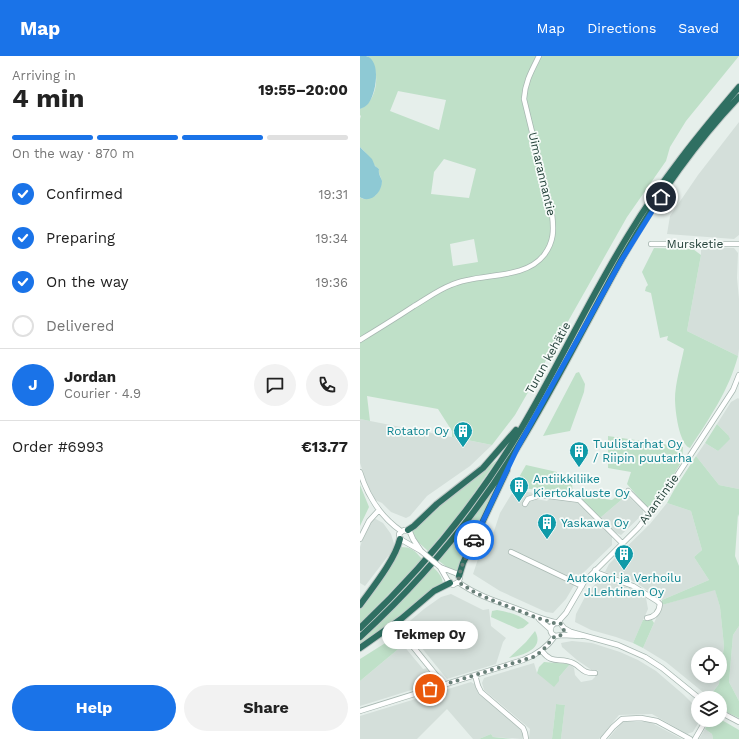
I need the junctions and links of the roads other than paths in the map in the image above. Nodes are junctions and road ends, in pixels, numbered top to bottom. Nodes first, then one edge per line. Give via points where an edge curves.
1 (540, 56) edge
2 (739, 82) edge
3 (739, 87) edge
4 (739, 97) edge
5 (739, 102) edge
6 (706, 125) junction
7 (701, 142) junction
8 (651, 244) dead end
9 (739, 244) edge
10 (360, 340) edge
11 (739, 375) edge
12 (732, 390) junction
13 (739, 392) edge
14 (532, 409) junction
15 (518, 447) junction
16 (360, 472) edge
17 (628, 491) dead end
18 (525, 504) dead end
19 (379, 510) junction
20 (650, 513) junction
21 (408, 530) junction
22 (401, 531) junction
23 (360, 539) edge
24 (400, 540) junction
25 (622, 543) junction
26 (421, 551) junction
27 (511, 552) dead end
28 (440, 566) junction
29 (595, 570) junction
30 (459, 579) junction
31 (450, 583) junction
32 (582, 586) junction
33 (360, 605) edge
34 (566, 613) junction
35 (538, 618) junction
36 (647, 618) dead end
37 (556, 623) junction
38 (563, 627) junction
39 (360, 628) edge
40 (552, 633) junction
41 (409, 634) dead end
42 (562, 635) junction
43 (582, 636) junction
44 (360, 637) edge
45 (360, 648) edge
46 (544, 649) junction
47 (595, 673) dead end
48 (475, 675) junction
49 (444, 685) junction
50 (691, 692) edge
51 (360, 711) edge
52 (727, 716) edge
53 (739, 722) edge
54 (702, 727) edge
55 (526, 739) edge
56 (604, 739) edge
57 (690, 739) edge
58 (695, 739) edge

1 - 10 street, Uimarannantie via 527,80 524,99 552,214 553,239 548,249 540,260 518,272 465,280 444,288
2 - 6 highway
3 - 6 highway, Turun kehätie
4 - 7 highway, Turun kehätie
5 - 7 highway
6 - 14 highway, Turun kehätie via 662,183 629,234
7 - 15 highway, Turun kehätie via 637,234
8 - 9 street, Mursketie
11 - 12 street, Avantintie
12 - 13 street
12 - 20 street, Avantintie
14 - 21 highway via 483,468
14 - 39 highway, Turun kehätie via 464,514 422,564
15 - 30 highway via 463,563
15 - 44 highway, Turun kehätie via 485,496 437,558
16 - 19 street via 367,491
17 - 20 street
18 - 25 street via 528,499 541,495 579,500
19 - 22 street
19 - 23 street via 369,521
20 - 25 street, Avantintie
21 - 22 street
21 - 26 street
22 - 24 street
24 - 26 street
24 - 33 highway via 392,558
25 - 29 street, Avantintie
26 - 28 street, bridge
27 - 32 street
28 - 30 street via 456,573
28 - 31 street
29 - 32 street, Avantintie
29 - 36 street via 633,586 657,600 660,604 658,611 653,617
30 - 31 street via 455,584
30 - 35 street via 480,596
31 - 45 highway via 434,591 392,626
32 - 34 street, Avantintie
34 - 37 street, Avantintie
34 - 38 street, Avantintie
35 - 37 street
35 - 40 street
37 - 38 street
37 - 40 street, Avantintie via 551,626
38 - 42 street, Avantintie
38 - 43 street
40 - 42 street
40 - 46 street, Avantintie
41 - 49 street via 410,643
42 - 43 street
43 - 50 street via 618,645 645,657
46 - 47 street via 550,659 572,662 588,674
46 - 48 street via 533,657
48 - 49 street
48 - 55 street via 481,692 523,728
49 - 51 street
52 - 53 street
54 - 58 street
56 - 57 street via 622,719 641,718 657,721

